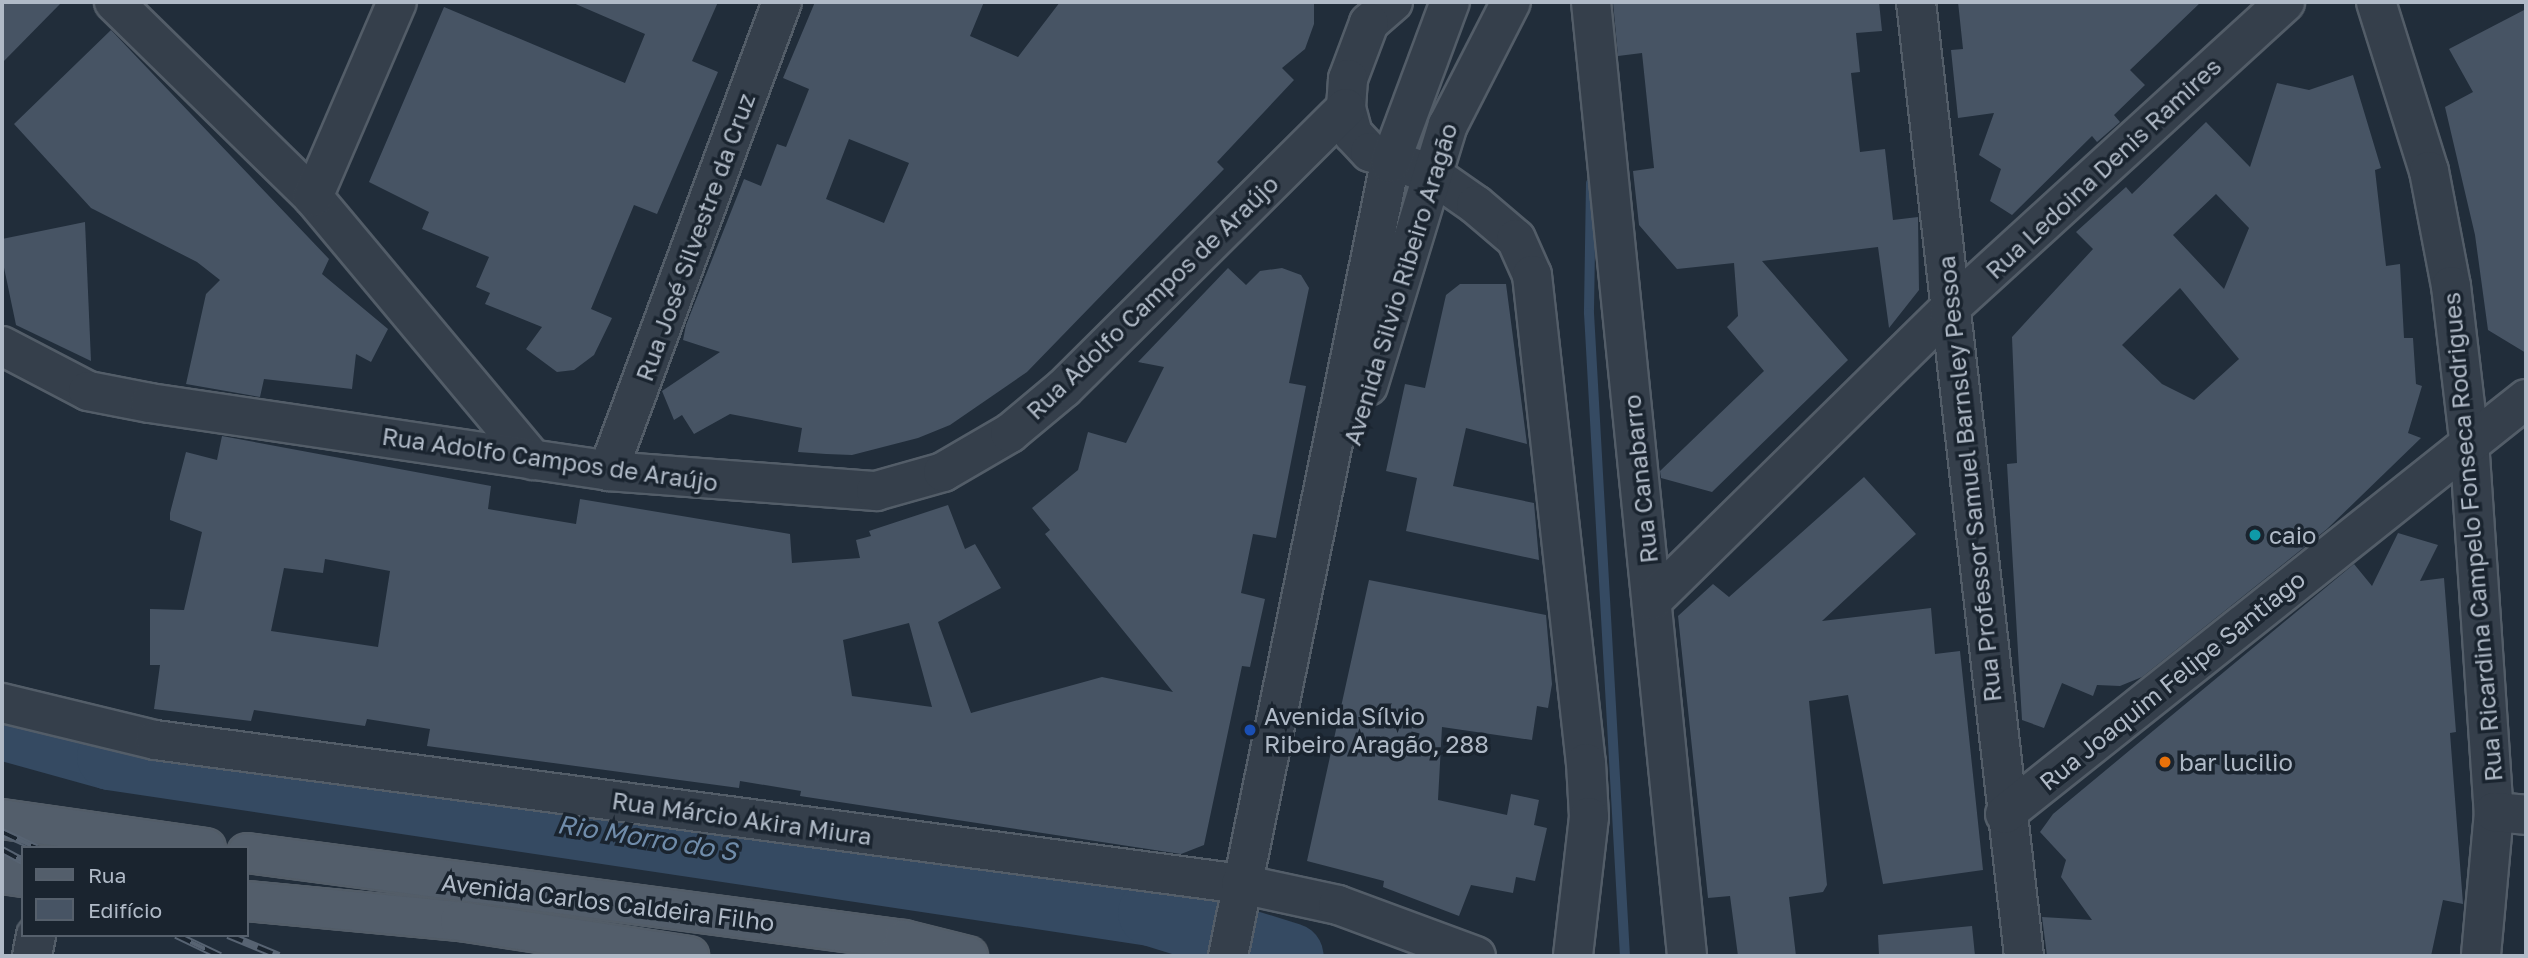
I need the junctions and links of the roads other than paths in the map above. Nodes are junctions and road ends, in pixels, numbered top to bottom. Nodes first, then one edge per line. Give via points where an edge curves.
1 (114, 2) edge
2 (397, 2) edge
3 (782, 2) edge
4 (1511, 2) edge
5 (1591, 2) edge
6 (1916, 2) edge
7 (2285, 2) edge
8 (2376, 2) edge
9 (1436, 6) edge
10 (1376, 9) edge
11 (1346, 108) junction
12 (1448, 125) junction
13 (1390, 163) junction
14 (1433, 176) junction
15 (313, 197) junction
16 (1949, 309) junction
17 (2, 346) edge
18 (2526, 399) edge
19 (2469, 440) junction
20 (533, 460) junction
21 (608, 471) junction
22 (1310, 575) junction
23 (1653, 600) junction
24 (2, 703) edge
25 (2510, 813) edge
26 (2005, 814) junction
27 (2, 819) edge
28 (192, 846) edge
29 (248, 853) edge
30 (2, 874) edge
31 (21, 877) edge
32 (1241, 884) junction
33 (248, 901) edge
34 (36, 937) edge
35 (32, 956) edge
36 (689, 956) edge
37 (968, 956) edge
38 (1228, 956) edge
39 (1476, 956) edge
40 (1573, 956) edge
41 (1687, 956) edge
42 (2024, 956) edge
43 (2481, 956) edge

1 - 15 street
2 - 15 street
3 - 21 street, Rua José Silvestre da Cruz
4 - 12 street, Avenida Silvio Ribeiro Aragão
5 - 23 street, Rua Canabarro
6 - 16 street, Rua Professor Samuel Barnsley Pessoa
7 - 16 street, Rua Ledoina Denis Ramires
8 - 19 street, Rua Ricardina Campelo Fonseca Rodrigues via 2429,171 2451,286
9 - 12 street via 1456,60
9 - 13 street, Avenida Silvio Ribeiro Aragão
10 - 11 street via 1348,79
11 - 13 street via 1353,134
11 - 21 street, Rua Adolfo Campos de Araújo via 1064,388 1010,433 943,472 876,492
12 - 14 street, Avenida Silvio Ribeiro Aragão
13 - 14 street
13 - 22 street, Avenida Silvio Ribeiro Aragão
14 - 22 street, Avenida Silvio Ribeiro Aragão
14 - 40 street via 1516,239 1532,275 1586,762 1589,817
15 - 20 street
16 - 23 street, Rua Ledoina Denis Ramires
16 - 26 street, Rua Professor Samuel Barnsley Pessoa
17 - 20 street, Rua Adolfo Campos de Araújo via 88,391
18 - 19 street, Rua Joaquim Felipe Santiago
19 - 25 street, Rua Ricardina Campelo Fonseca Rodrigues
19 - 26 street, Rua Joaquim Felipe Santiago
20 - 21 street, Rua Adolfo Campos de Araújo
22 - 32 street, Avenida Silvio Ribeiro Aragão
23 - 41 street, Rua Canabarro
24 - 32 street, Rua Márcio Akira Miura via 155,740
25 - 43 street, Rua Ricardina Campelo Fonseca Rodrigues
26 - 42 street, Rua Professor Samuel Barnsley Pessoa
27 - 28 main road
29 - 37 main road, Avenida Carlos Caldeira Filho via 904,940
30 - 31 main road
32 - 38 street, Avenida Silvio Ribeiro Aragão
32 - 39 street, Rua Márcio Akira Miura via 1338,905
33 - 36 main road, Avenida Carlos Caldeira Filho via 460,921
34 - 35 street

